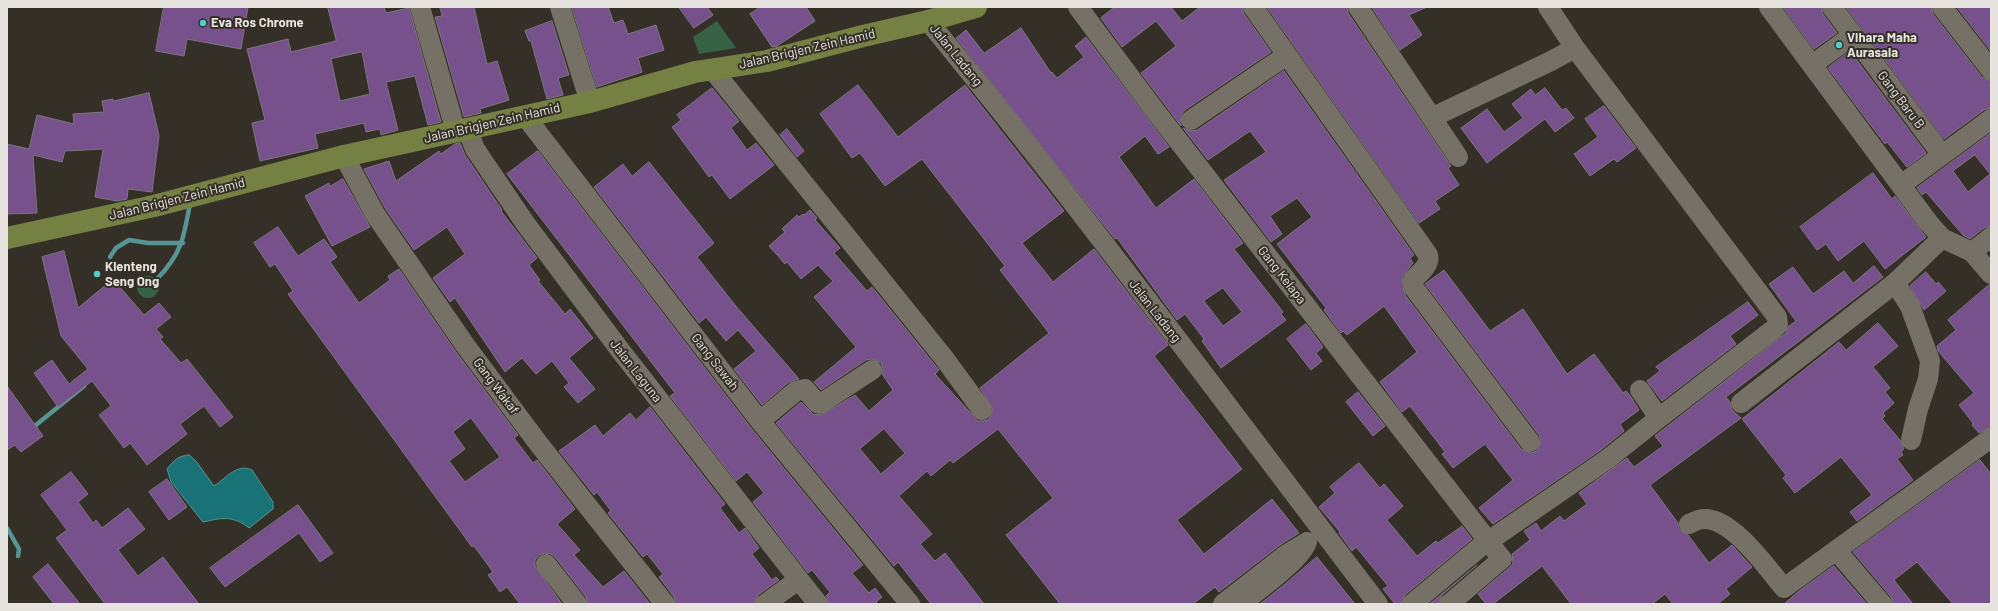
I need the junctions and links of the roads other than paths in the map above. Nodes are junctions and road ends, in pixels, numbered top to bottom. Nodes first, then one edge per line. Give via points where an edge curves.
1 (420, 7) edge
2 (560, 7) edge
3 (976, 7) edge
4 (1078, 7) edge
5 (1252, 7) edge
6 (1358, 7) edge
7 (1548, 7) edge
8 (1769, 7) edge
9 (1832, 7) edge
10 (1942, 7) edge
11 (928, 21) junction
12 (1853, 35) junction
13 (1575, 48) junction
14 (1287, 55) junction
15 (1812, 65) junction
16 (712, 69) junction
17 (1991, 70) edge
18 (590, 102) junction
19 (525, 116) junction
20 (1433, 118) junction
21 (1991, 119) edge
22 (1191, 120) dead end
23 (462, 130) junction
24 (1942, 155) junction
25 (344, 156) junction
26 (1458, 157) dead end
27 (1901, 185) junction
28 (1991, 237) edge
29 (7, 238) edge
30 (1942, 238) junction
31 (1972, 252) junction
32 (1991, 274) edge
33 (1895, 283) junction
34 (872, 370) dead end
35 (1640, 390) dead end
36 (1741, 403) dead end
37 (982, 410) dead end
38 (1659, 418) junction
39 (760, 421) junction
40 (1991, 438) edge
41 (1911, 440) dead end
42 (1530, 442) dead end
43 (1688, 524) dead end
44 (1314, 536) junction
45 (1488, 541) junction
46 (1836, 550) junction
47 (546, 564) dead end
48 (807, 591) edge
49 (577, 604) edge
50 (665, 604) edge
51 (765, 604) edge
52 (785, 604) edge
53 (910, 604) edge
54 (1223, 604) edge
55 (1241, 604) edge
56 (1378, 604) edge
57 (1412, 604) edge
58 (1449, 604) edge
59 (1882, 604) edge

1 - 23 street, Jalan Laguna
2 - 18 street
3 - 11 main road, Jalan Brigjen Zein Hamid
4 - 45 street, Gang Kelapa via 1153,108
5 - 14 street
6 - 20 street
7 - 13 street
8 - 15 street
9 - 12 street, Gang Baru B
10 - 17 street
11 - 16 main road, Jalan Brigjen Zein Hamid via 767,61
11 - 44 street, Jalan Ladang via 1124,269
12 - 15 street
12 - 24 street, Gang Baru B
13 - 20 street
13 - 38 street via 1777,317 1778,325 1774,329
14 - 22 street
14 - 42 street via 1428,255 1427,264 1413,280 1414,288
15 - 27 street
16 - 18 main road, Jalan Brigjen Zein Hamid
16 - 37 street via 944,358
18 - 19 main road, Jalan Brigjen Zein Hamid
19 - 23 main road, Jalan Brigjen Zein Hamid
19 - 39 street, Gang Sawah
20 - 26 street
21 - 24 street
23 - 25 main road, Jalan Brigjen Zein Hamid
23 - 48 street, Jalan Laguna via 525,223 620,350
24 - 27 street
25 - 29 main road, Jalan Brigjen Zein Hamid via 154,206
25 - 50 street, Gang Wakaf via 375,214 465,345 538,443
27 - 30 street
28 - 31 street
30 - 31 street
30 - 33 street
31 - 32 street
33 - 36 street
33 - 41 street via 1910,306 1930,361 1928,379
34 - 39 street via 820,404 816,403 804,389 796,391
35 - 38 street
38 - 45 street via 1609,458
39 - 53 street, Gang Sawah
40 - 46 street
43 - 46 street via 1702,519 1722,524 1747,545 1784,588
44 - 54 street
44 - 55 street via 1293,561
44 - 56 street, Jalan Ladang
45 - 57 street
45 - 58 street, Gang Kelapa via 1502,559
46 - 59 street
47 - 49 street
48 - 51 street
48 - 52 street

